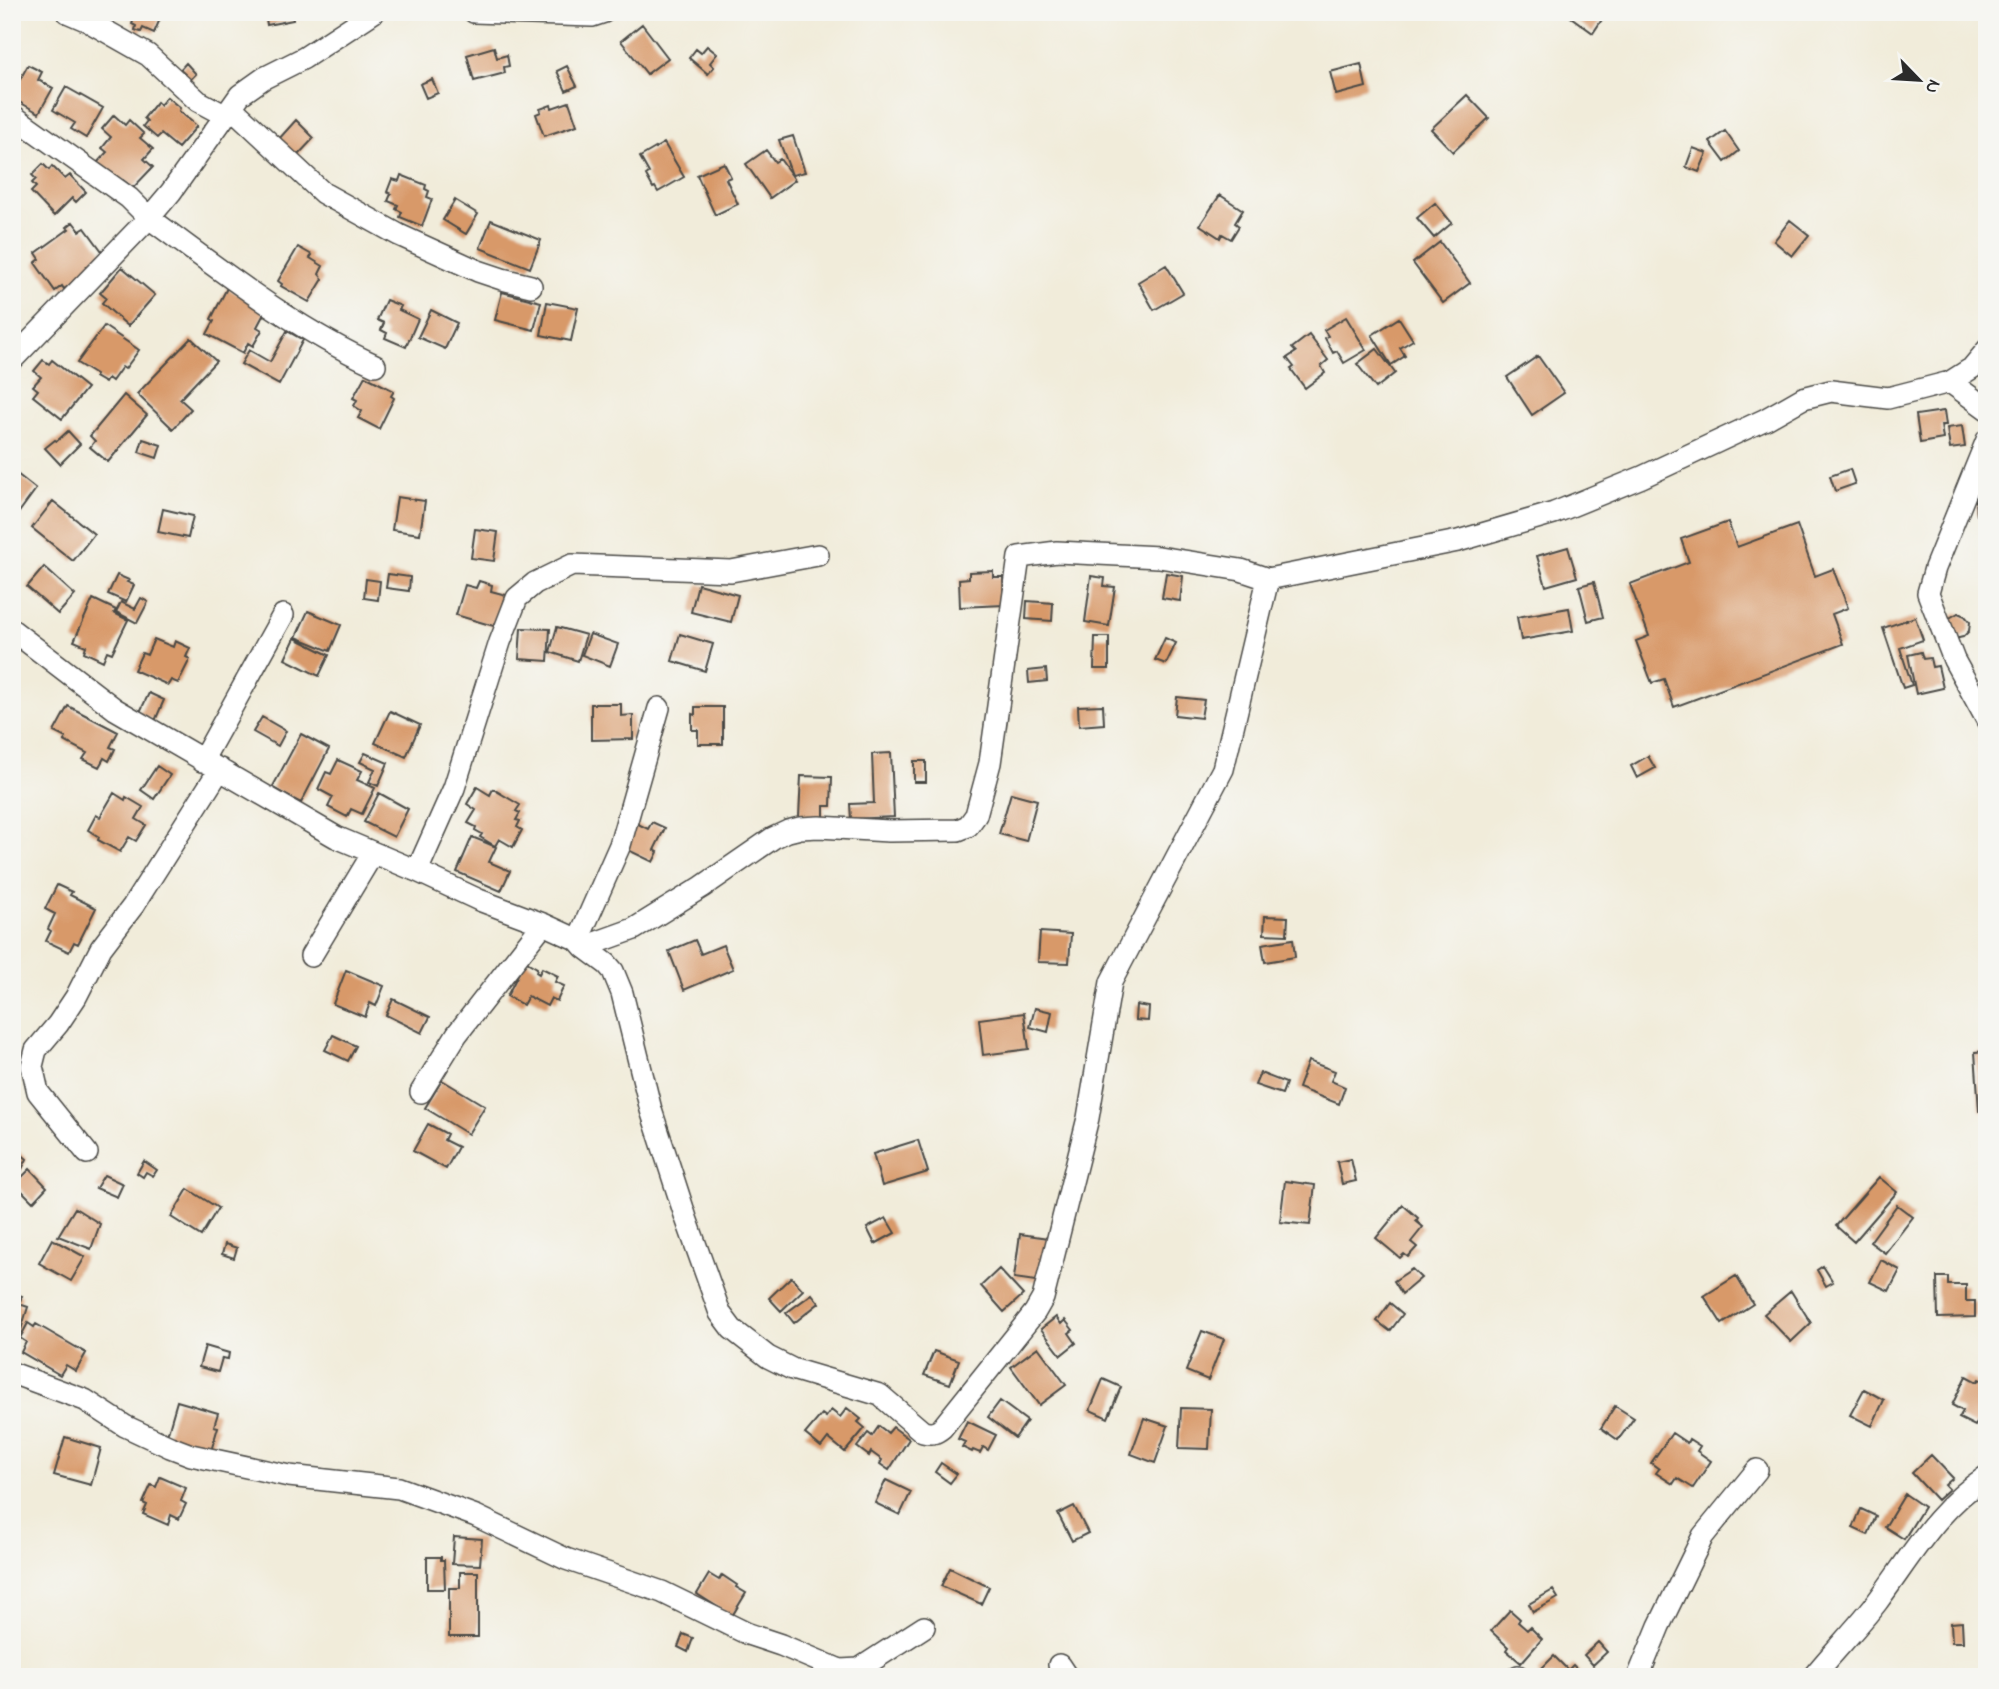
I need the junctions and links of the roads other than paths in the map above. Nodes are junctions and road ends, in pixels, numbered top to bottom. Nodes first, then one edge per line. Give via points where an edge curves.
1 (67, 12) edge
2 (474, 12) edge
3 (604, 12) edge
4 (371, 13) edge
5 (229, 112) junction
6 (12, 115) edge
7 (149, 218) junction
8 (531, 286) dead end
9 (1987, 350) edge
10 (12, 360) edge
11 (375, 365) dead end
12 (1950, 382) junction
13 (1987, 409) edge
14 (1987, 440) edge
15 (818, 555) dead end
16 (1268, 579) junction
17 (283, 615) dead end
18 (12, 630) edge
19 (659, 708) dead end
20 (1987, 720) edge
21 (211, 765) junction
22 (373, 853) junction
23 (417, 871) junction
24 (543, 924) junction
25 (581, 943) junction
26 (311, 956) dead end
27 (421, 1092) dead end
28 (87, 1153) dead end
29 (12, 1373) edge
30 (1757, 1471) dead end
31 (1987, 1476) edge
32 (924, 1627) dead end
33 (1638, 1677) edge
34 (1813, 1677) edge

1 - 5 street via 148,55 198,101
2 - 3 street via 592,16
4 - 5 street via 304,58 264,78 240,95
5 - 7 street
5 - 8 street via 323,193 399,235 502,279
6 - 7 street via 129,198
7 - 10 street
7 - 11 street via 292,320
9 - 12 street via 1972,368
12 - 13 street
12 - 16 street via 1888,398 1832,391 1803,397 1642,477 1554,513 1458,541
14 - 20 street via 1928,593 1954,660
15 - 23 street via 732,571 572,565 535,583 517,598 454,788
16 - 25 street via 1159,557 1057,552 1018,557 990,763 976,815 968,826 958,830 819,827 788,831 634,929
16 - 25 street via 1223,769 1111,982 1088,1118 1043,1298 936,1433 923,1432 880,1395 792,1369 768,1357 726,1323 651,1110 622,993 613,971
17 - 21 street
18 - 21 street via 115,709
19 - 25 street via 620,845
21 - 22 street via 336,837
21 - 28 street via 133,906 101,947 58,1024 36,1050 32,1066 38,1092
22 - 23 street
22 - 26 street
23 - 24 street
24 - 25 street
24 - 27 street via 457,1034
29 - 32 street via 85,1400 125,1426 191,1455 289,1476 399,1488 477,1516 566,1559 687,1602 748,1634 840,1670 859,1669
30 - 33 street via 1703,1536
31 - 34 street via 1945,1511

